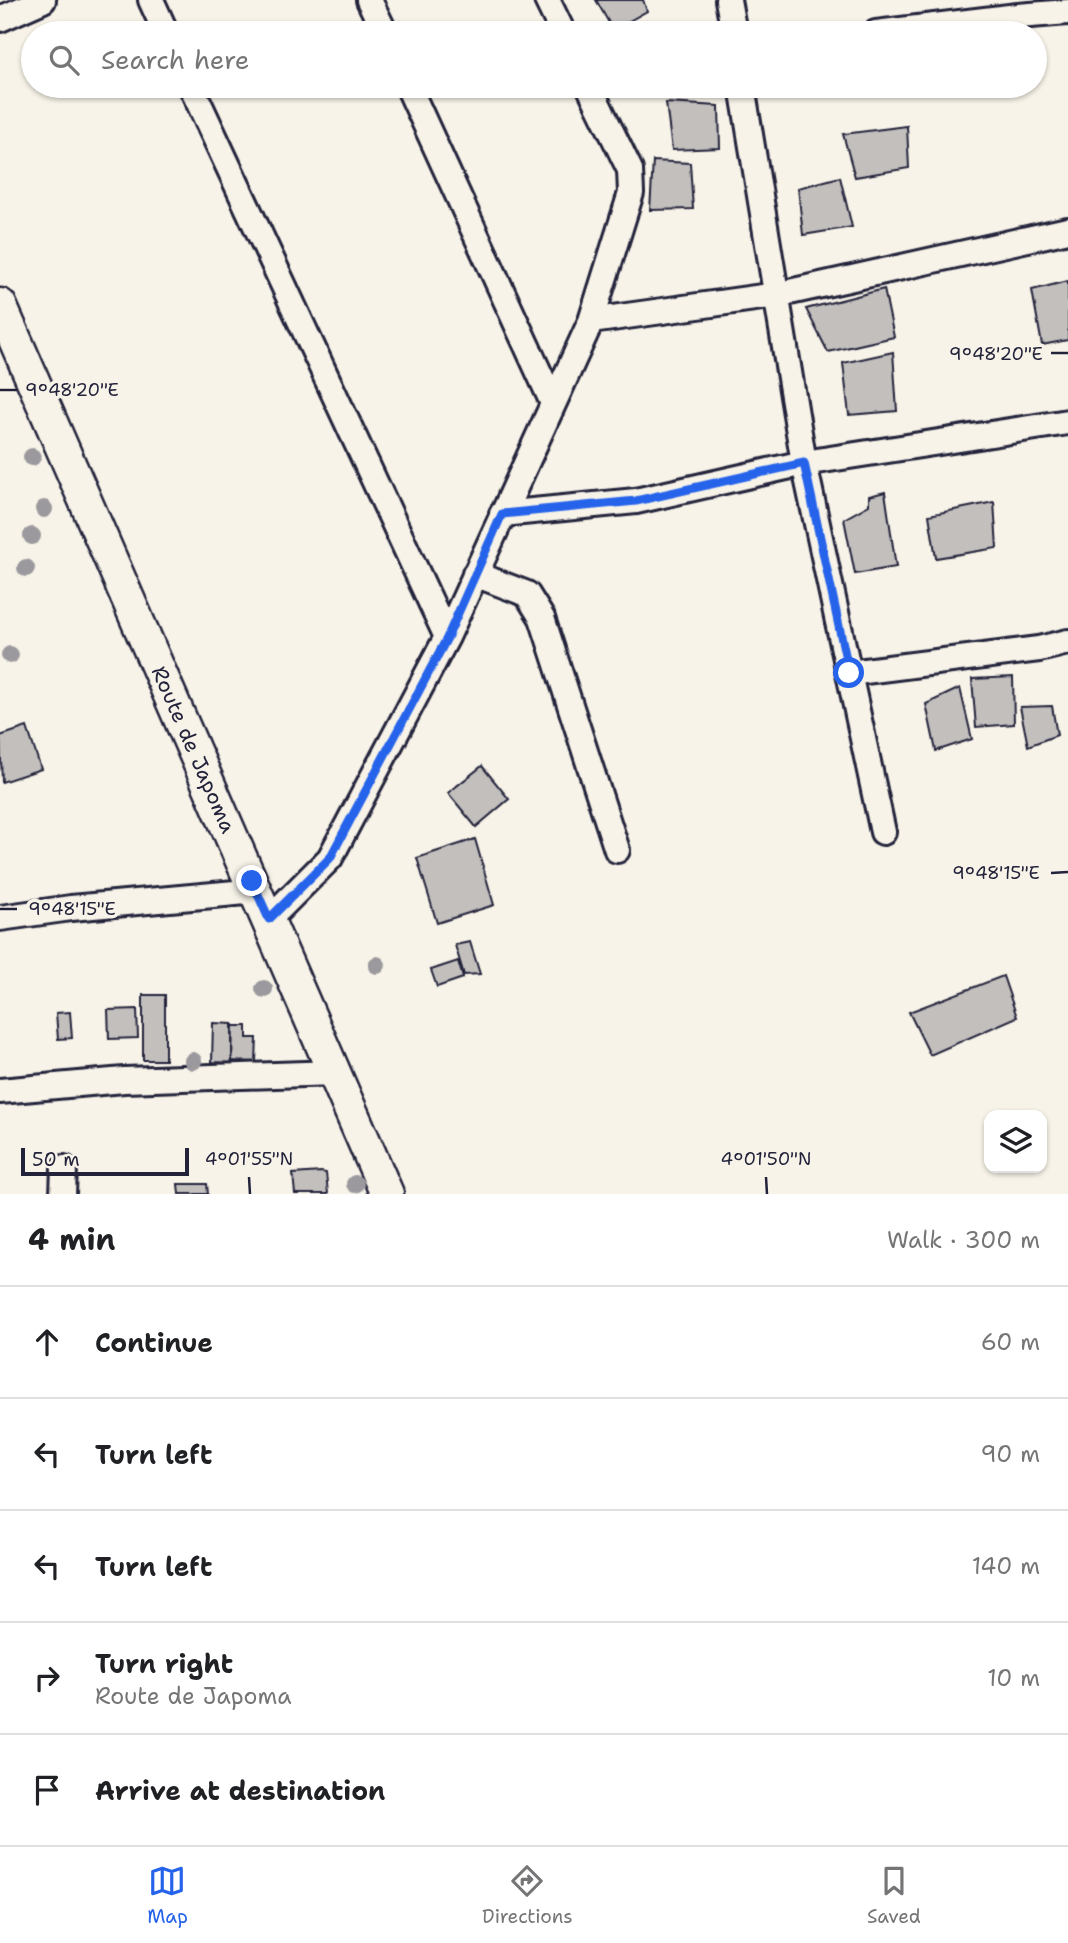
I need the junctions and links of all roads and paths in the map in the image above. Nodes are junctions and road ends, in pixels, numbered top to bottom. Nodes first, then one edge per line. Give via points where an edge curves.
1 (43, 0) edge
2 (151, 0) edge
3 (369, 0) edge
4 (547, 0) edge
5 (729, 0) edge
6 (1068, 12) edge
7 (0, 19) edge
8 (161, 21) edge
9 (379, 21) edge
10 (557, 21) edge
11 (732, 21) edge
12 (986, 21) edge
13 (197, 98) edge
14 (413, 98) edge
15 (598, 98) edge
16 (744, 98) edge
17 (1068, 230) edge
18 (776, 295) junction
19 (0, 305) edge
20 (591, 321) junction
21 (552, 401) junction
22 (1068, 422) edge
23 (804, 463) junction
24 (502, 514) junction
25 (475, 574) junction
26 (447, 638) junction
27 (1068, 642) edge
28 (849, 673) junction
29 (883, 832) dead end
30 (617, 850) dead end
31 (257, 891) junction
32 (0, 918) edge
33 (269, 919) junction
34 (335, 1073) junction
35 (0, 1091) edge
36 (64, 1168) dead end
37 (63, 1194) edge
38 (387, 1194) edge

1 - 7 street
2 - 8 street
3 - 9 street
4 - 10 street
5 - 11 street
6 - 12 street
13 - 26 street
14 - 21 street
15 - 20 street via 630,170 631,193
16 - 18 street
17 - 18 street
18 - 20 street
18 - 23 street
19 - 31 street, Route de Japoma
20 - 21 street
21 - 24 street
22 - 23 street
23 - 24 street via 636,501
23 - 28 street
24 - 25 street
25 - 26 street
25 - 30 street via 527,594 542,618
26 - 33 street via 330,858
27 - 28 street
28 - 29 street
31 - 32 street
31 - 33 street, Route de Japoma
33 - 34 street, Route de Japoma
34 - 35 street via 124,1080
34 - 38 street, Route de Japoma
36 - 37 street

